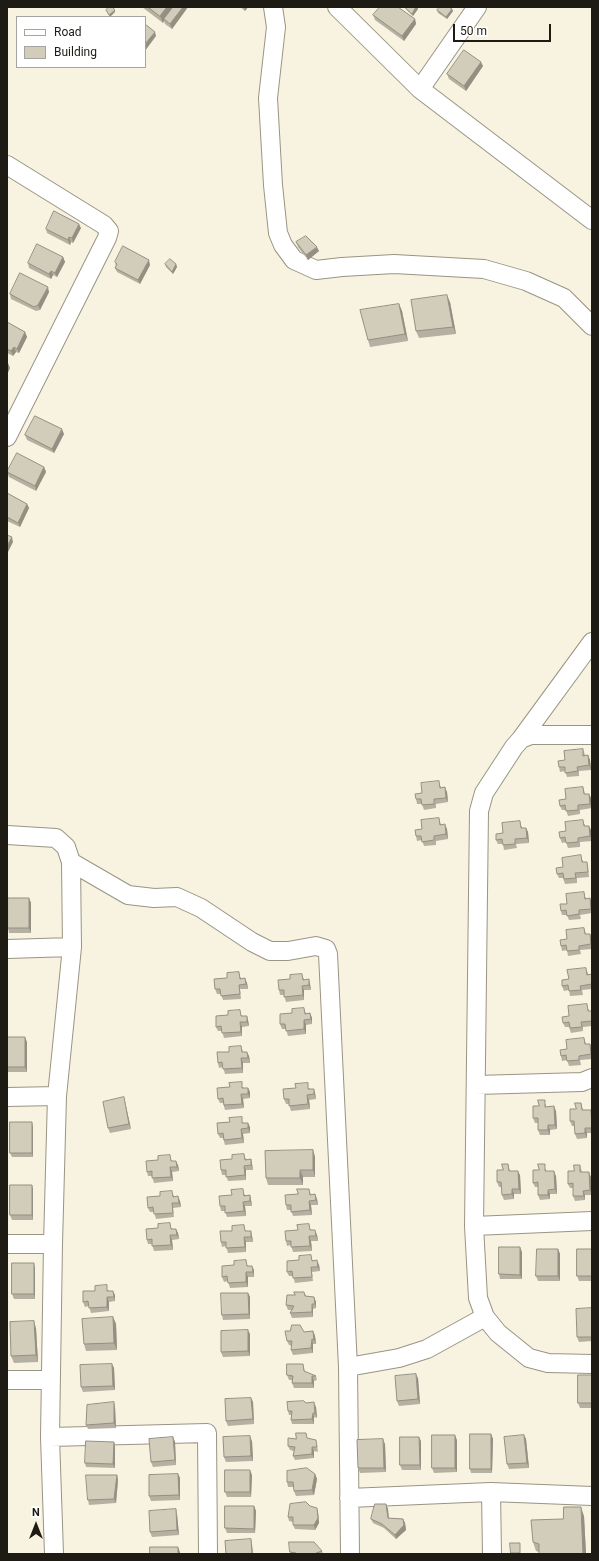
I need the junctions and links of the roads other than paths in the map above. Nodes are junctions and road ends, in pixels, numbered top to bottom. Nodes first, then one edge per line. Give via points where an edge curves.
1 (274, 7) edge
2 (337, 7) edge
3 (477, 7) edge
4 (420, 89) junction
5 (7, 165) edge
6 (592, 220) edge
7 (592, 326) edge
8 (7, 437) edge
9 (592, 642) edge
10 (592, 735) edge
11 (521, 739) junction
12 (7, 835) edge
13 (71, 862) junction
14 (72, 947) junction
15 (7, 949) edge
16 (592, 1078) edge
17 (476, 1085) junction
18 (57, 1096) junction
19 (7, 1097) edge
20 (592, 1221) edge
21 (474, 1226) junction
22 (7, 1244) edge
23 (52, 1244) junction
24 (485, 1317) junction
25 (592, 1364) edge
26 (348, 1367) junction
27 (7, 1380) edge
28 (51, 1380) junction
29 (50, 1437) junction
30 (491, 1492) junction
31 (592, 1496) edge
32 (349, 1498) junction
33 (54, 1554) edge
34 (208, 1554) edge
35 (350, 1554) edge
36 (492, 1554) edge

1 - 7 street via 276,27 268,98 273,185 278,233 294,260 316,270 394,264 484,269 526,281 564,298
2 - 4 street
3 - 4 street
4 - 6 street
5 - 8 street via 104,225 108,231 107,238
9 - 11 street
10 - 11 street via 531,735
11 - 17 street via 484,793 478,811
12 - 13 street via 56,838 66,847
13 - 14 street
13 - 26 street via 128,895 154,898 177,896 270,951 316,946 326,949 330,966
14 - 15 street
14 - 18 street
16 - 17 street via 582,1082
17 - 21 street
18 - 19 street
18 - 23 street
20 - 21 street
21 - 24 street via 478,1298
22 - 23 street
23 - 28 street
24 - 25 street via 498,1333 529,1358 548,1363
24 - 26 street via 427,1349 399,1358
26 - 32 street
27 - 28 street
28 - 29 street
29 - 33 street
29 - 34 street via 207,1433
30 - 31 street
30 - 32 street
30 - 36 street
32 - 35 street

